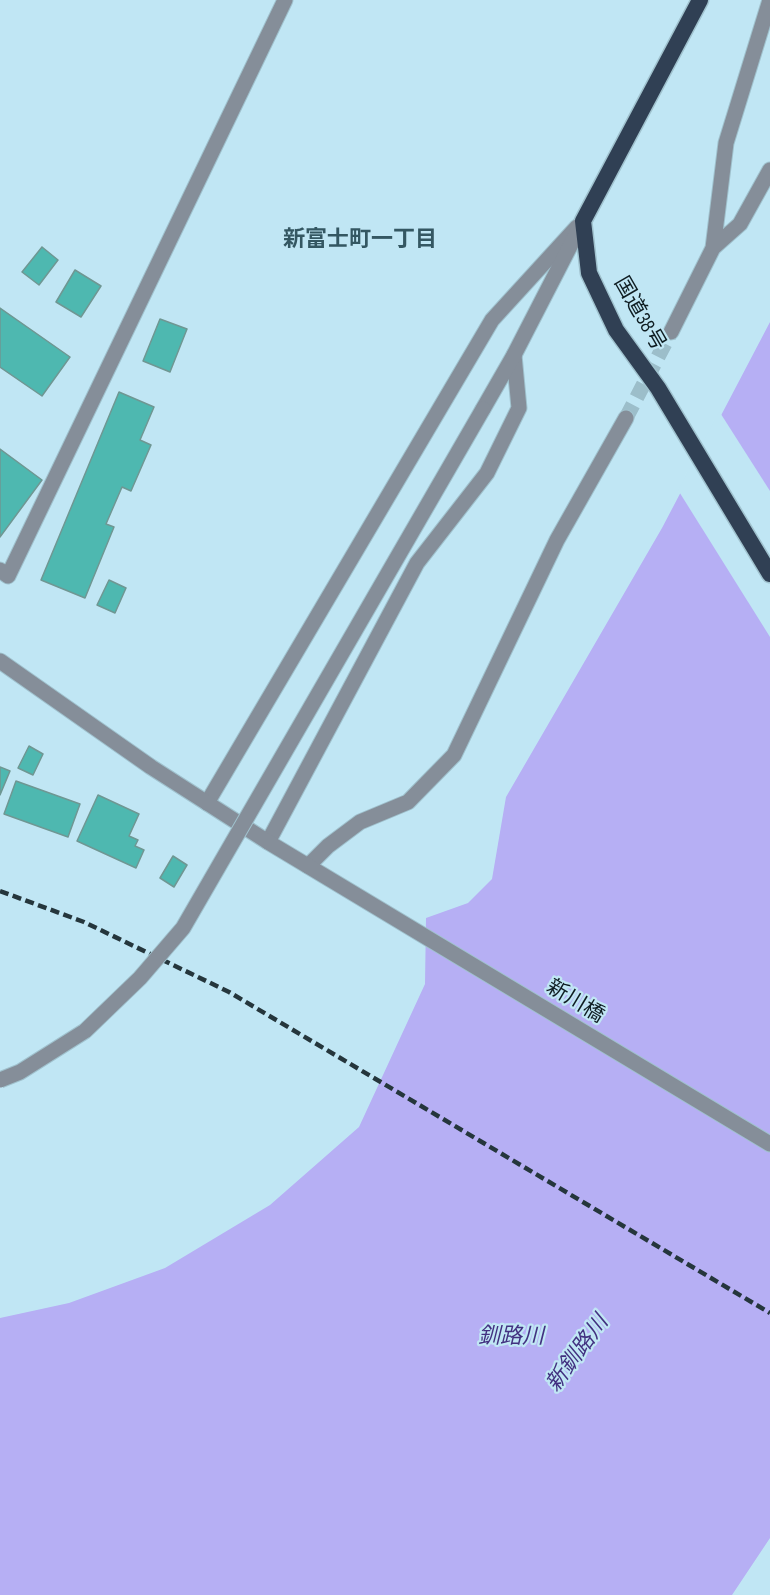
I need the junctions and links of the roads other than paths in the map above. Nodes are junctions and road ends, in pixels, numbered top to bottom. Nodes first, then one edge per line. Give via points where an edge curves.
1 (285, 0) edge
2 (700, 0) edge
3 (770, 0) edge
4 (770, 170) edge
5 (583, 221) junction
6 (713, 248) junction
7 (671, 332) tunnel mouth
8 (514, 355) junction
9 (626, 418) tunnel mouth
10 (0, 570) edge
11 (770, 574) edge
12 (0, 661) edge
13 (207, 803) junction
14 (268, 842) junction
15 (309, 866) junction
16 (0, 1080) edge
17 (770, 1144) edge

1 - 10 street via 8,576
2 - 5 highway
3 - 6 street via 726,143
4 - 6 street via 740,224
5 - 8 street
5 - 11 highway, 国道38号 via 589,273 616,330 658,388
5 - 13 street via 492,320
6 - 7 street
8 - 14 street via 519,408 487,473 417,563
8 - 16 street, bridge via 183,928 140,978 85,1030 20,1072
9 - 15 street via 557,540 454,755 408,802 360,822
12 - 13 street, 新川橋
13 - 14 street, 新川橋
14 - 15 street, 新川橋
15 - 17 street, 新川橋

